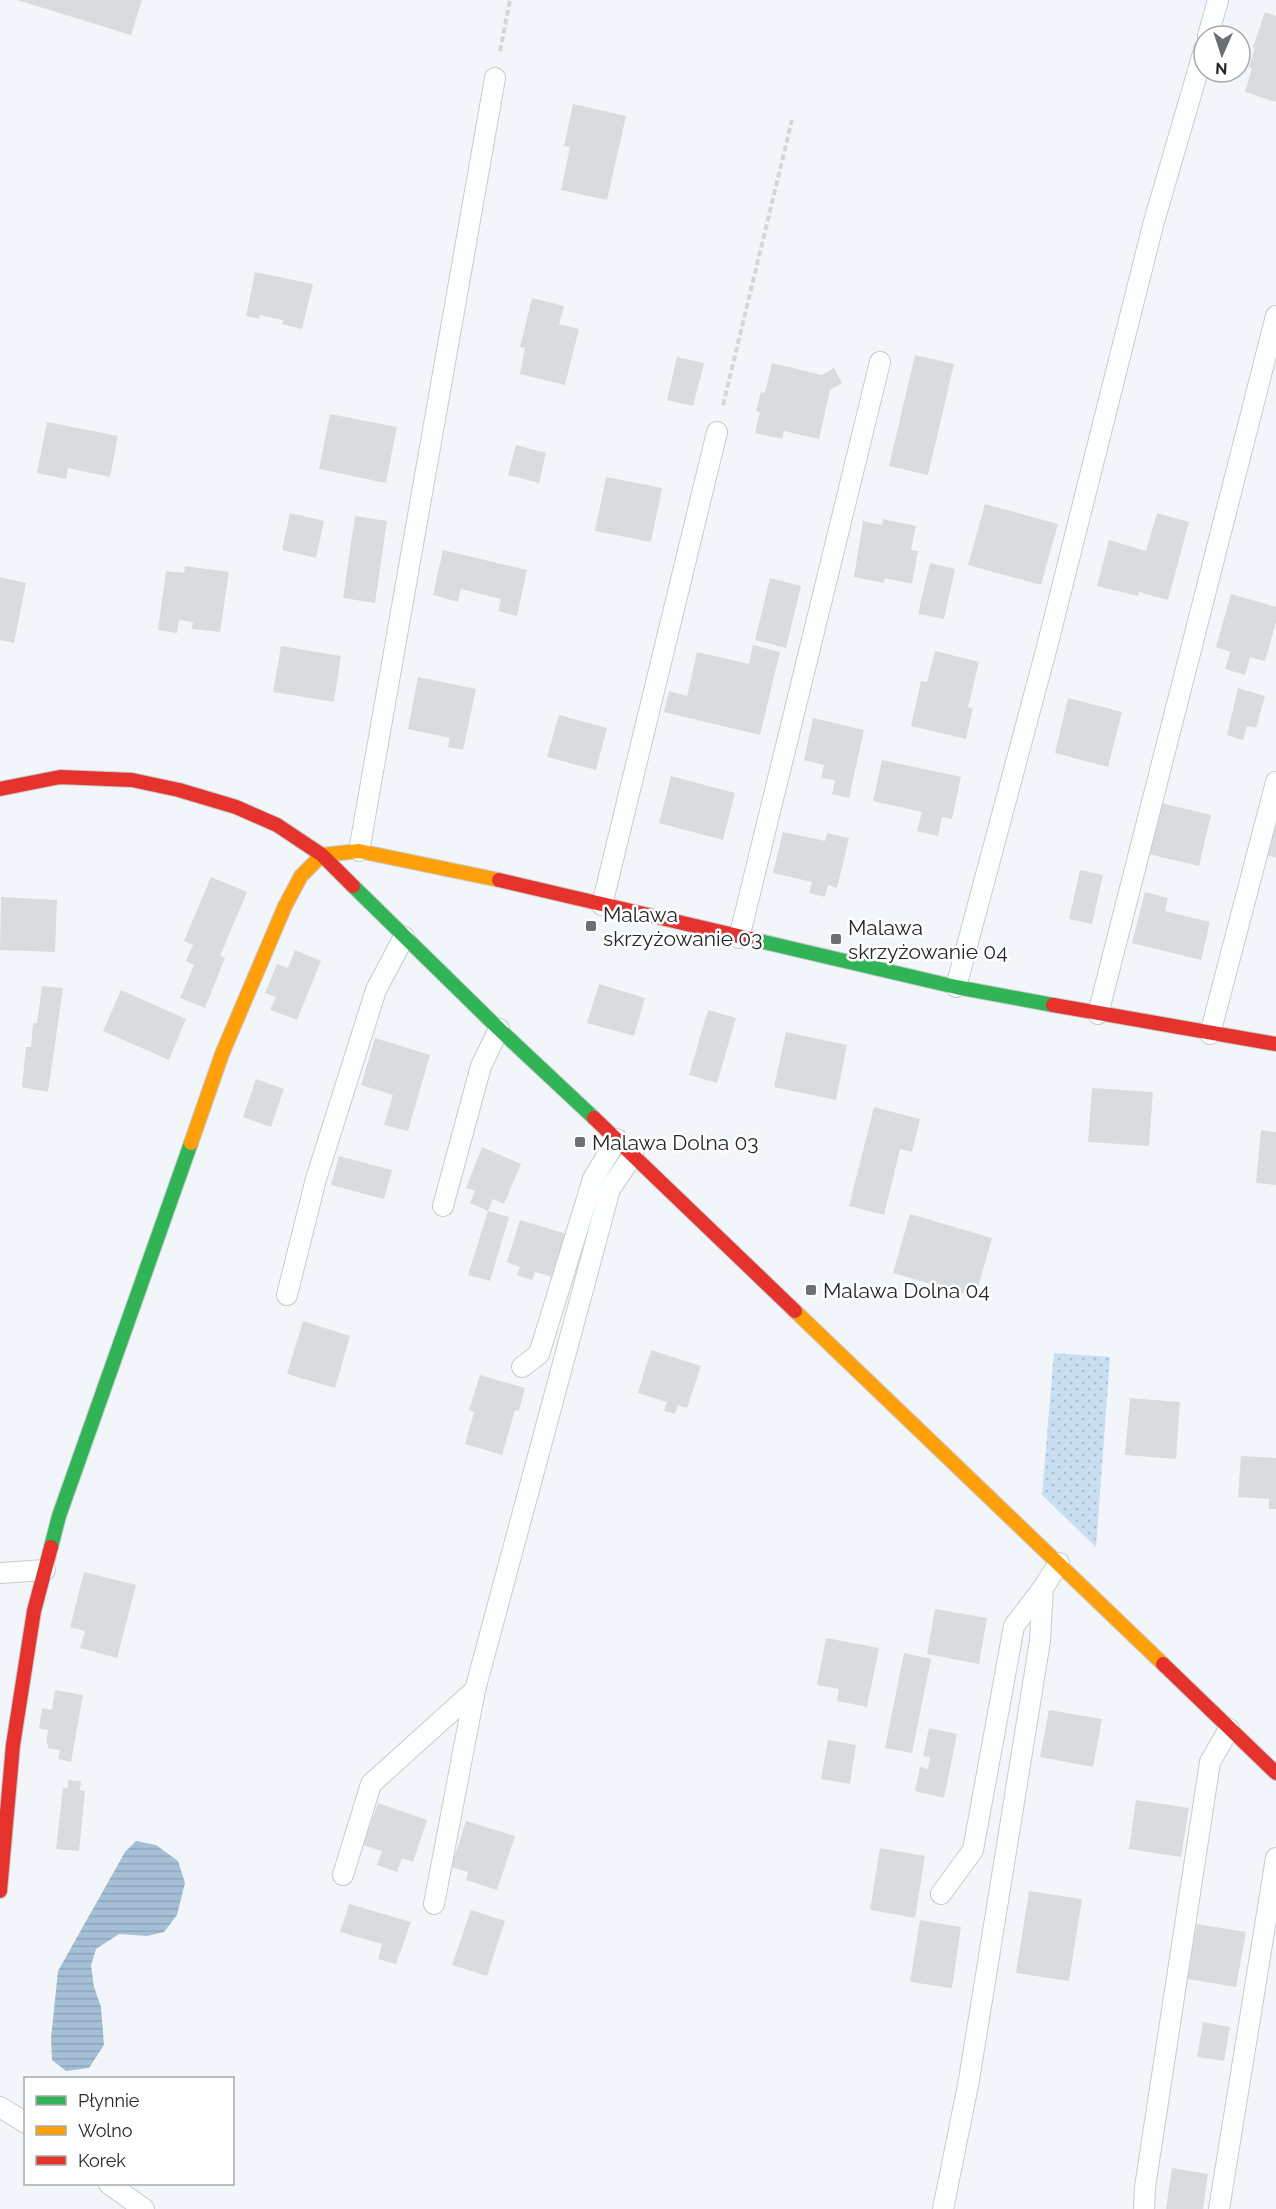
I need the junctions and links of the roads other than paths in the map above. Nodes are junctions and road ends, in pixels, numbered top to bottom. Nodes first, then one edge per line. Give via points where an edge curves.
1 (1218, 0) edge
2 (1211, 24) edge
3 (495, 78) road end
4 (1194, 84) edge
5 (1276, 316) edge
6 (880, 362) dead end
7 (717, 432) road end
8 (1276, 782) edge
9 (0, 789) edge
10 (359, 851) junction
11 (322, 855) junction
12 (602, 906) junction
13 (404, 937) junction
14 (739, 938) junction
15 (956, 987) junction
16 (1098, 1014) junction
17 (499, 1029) junction
18 (1210, 1034) junction
19 (1276, 1044) edge
20 (617, 1139) junction
21 (633, 1155) junction
22 (443, 1206) dead end
23 (287, 1295) dead end
24 (522, 1367) dead end
25 (1059, 1563) junction
26 (45, 1570) junction
27 (0, 1573) edge
28 (1043, 1588) junction
29 (475, 1690) junction
30 (1229, 1729) junction
31 (1276, 1773) edge
32 (1276, 1858) edge
33 (343, 1875) dead end
34 (0, 1891) edge
35 (941, 1894) dead end
36 (434, 1904) dead end
37 (0, 2107) edge
38 (24, 2122) edge
39 (110, 2185) edge
40 (144, 2209) edge
41 (943, 2209) edge
42 (1144, 2209) edge
43 (1219, 2209) edge

1 - 2 lane
3 - 10 lane
4 - 15 lane via 1153,225 1048,644
5 - 16 lane
6 - 14 lane
7 - 12 lane
8 - 18 lane
9 - 11 street via 60,777 144,782 236,807 277,825
10 - 11 street
10 - 12 street
11 - 13 street
11 - 26 street via 301,876 285,906 222,1054 59,1516
12 - 14 street
13 - 17 street
13 - 23 lane via 376,990 315,1179
14 - 15 street
15 - 16 street
16 - 18 street
17 - 20 street
17 - 22 lane via 481,1066
18 - 19 street
20 - 21 street
20 - 24 lane via 593,1179 539,1354
21 - 25 street
21 - 29 lane via 610,1189
25 - 28 lane
25 - 30 street
26 - 27 lane
26 - 34 street via 34,1611 13,1745
28 - 35 lane via 1014,1626 973,1850
28 - 41 lane via 1040,1641 969,2080
29 - 33 lane via 371,1784
29 - 36 lane
30 - 31 street
30 - 42 lane via 1210,1762
32 - 43 lane
37 - 38 lane
39 - 40 lane

